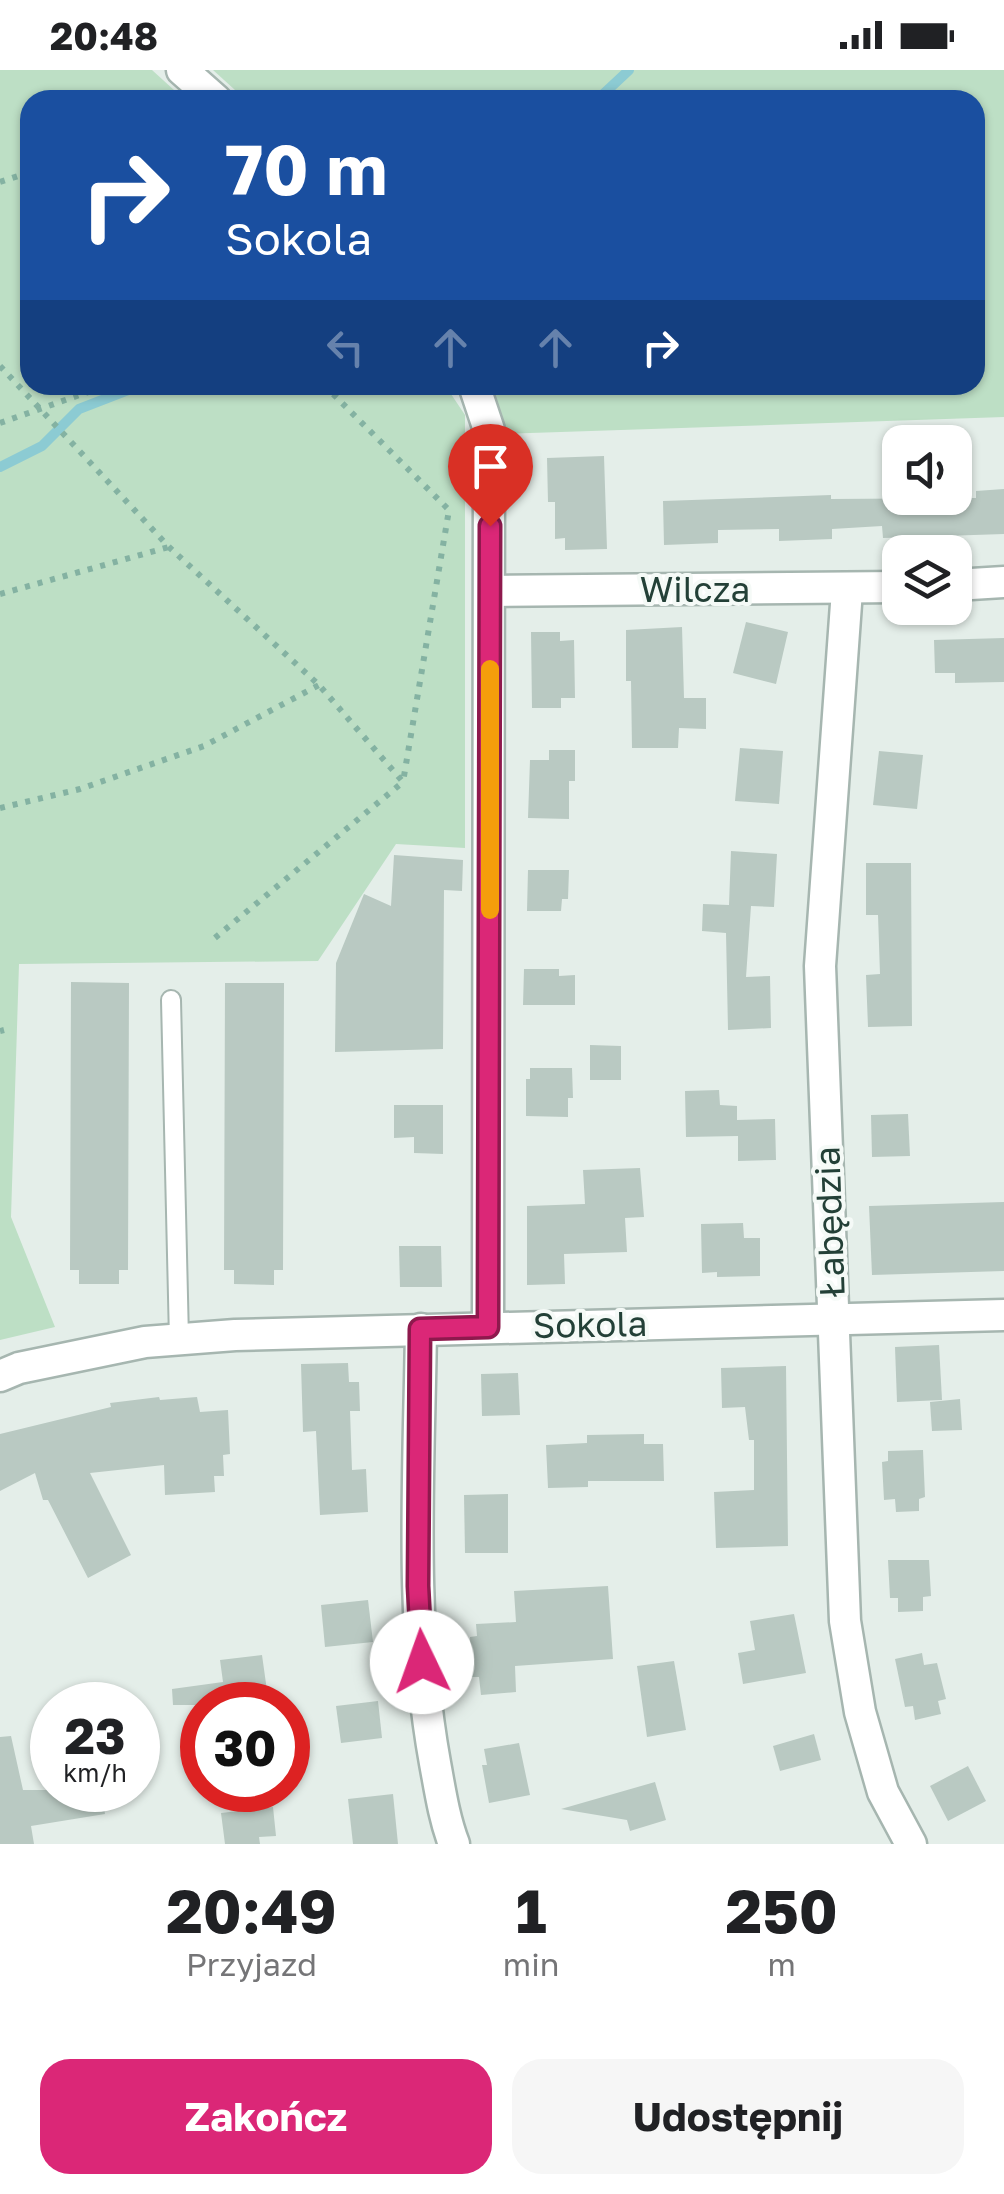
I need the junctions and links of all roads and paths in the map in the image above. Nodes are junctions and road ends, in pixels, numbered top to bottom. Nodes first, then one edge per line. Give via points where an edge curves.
1 (182, 70) edge
2 (205, 90) edge
3 (0, 366) edge
4 (20, 387) edge
5 (28, 395) edge
6 (82, 395) edge
7 (334, 395) edge
8 (477, 395) edge
9 (42, 410) junction
10 (0, 423) edge
11 (169, 547) junction
12 (1004, 582) edge
13 (972, 584) edge
14 (882, 589) edge
15 (491, 590) junction
16 (847, 590) junction
17 (0, 594) edge
18 (319, 686) junction
19 (403, 782) junction
20 (0, 808) edge
21 (210, 942) dead end
22 (171, 1000) dead end
23 (1004, 1315) edge
24 (834, 1320) junction
25 (488, 1327) junction
26 (420, 1329) junction
27 (179, 1339) junction
28 (0, 1376) edge
29 (454, 1844) edge
30 (911, 1844) edge

1 - 2 street
3 - 4 path
5 - 9 path
6 - 9 path
7 - 19 path via 449,510
8 - 15 street via 488,430
9 - 10 path
9 - 11 path
11 - 17 path
11 - 18 path
12 - 13 street
14 - 16 street, Wilcza
15 - 16 street, Wilcza
15 - 25 street
16 - 24 street, Łabędzia via 820,966
18 - 19 path
18 - 20 path via 204,746
19 - 21 path
22 - 27 lane
23 - 24 street, Sokola
24 - 25 street, Sokola
24 - 30 street, Łabędzia via 845,1622 883,1792
25 - 26 street, Sokola
26 - 27 street, Sokola
26 - 29 street via 424,1700
27 - 28 street, Sokola

